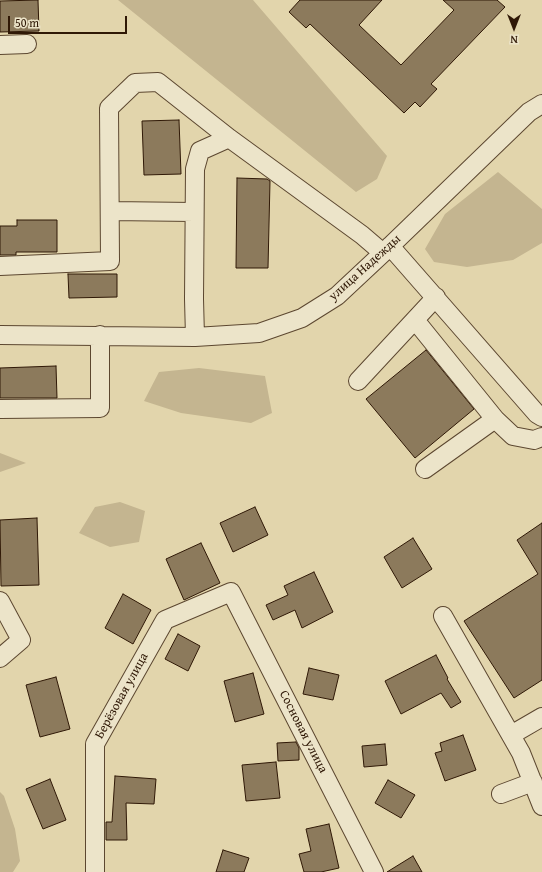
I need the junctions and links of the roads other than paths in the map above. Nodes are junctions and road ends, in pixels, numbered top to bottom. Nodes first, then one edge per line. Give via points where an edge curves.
1 (0, 44) edge
2 (27, 44) dead end
3 (542, 104) edge
4 (228, 138) junction
5 (110, 211) junction
6 (194, 212) junction
7 (387, 250) junction
8 (0, 266) edge
9 (436, 297) junction
10 (414, 320) junction
11 (0, 335) edge
12 (100, 335) junction
13 (196, 337) junction
14 (358, 381) dead end
15 (0, 409) edge
16 (542, 417) edge
17 (495, 419) junction
18 (542, 437) edge
19 (425, 469) dead end
20 (231, 592) joint
21 (0, 601) edge
22 (443, 616) dead end
23 (0, 658) edge
24 (542, 717) edge
25 (512, 735) junction
26 (533, 782) junction
27 (501, 794) dead end
28 (542, 806) edge
29 (95, 872) edge
30 (374, 872) edge

1 - 2 street
3 - 7 street, улица Надежды via 529,112
4 - 5 street via 158,82 135,83 109,108
4 - 6 street via 200,151 195,169
4 - 7 street via 362,235
5 - 6 street
5 - 8 street via 110,261
6 - 13 street
7 - 9 street
7 - 13 street, улица Надежды via 337,296 302,318 259,333
9 - 10 street
9 - 16 street
10 - 14 street
10 - 17 street
11 - 12 street, улица Надежды
12 - 13 street, улица Надежды
12 - 15 street via 100,408
17 - 18 street via 513,436 534,440
17 - 19 street
20 - 29 street, Берёзовая улица via 165,620 95,744
20 - 30 street, Сосновая улица
21 - 23 street via 21,640
22 - 25 street
24 - 25 street
25 - 26 street
26 - 27 street
26 - 28 street

